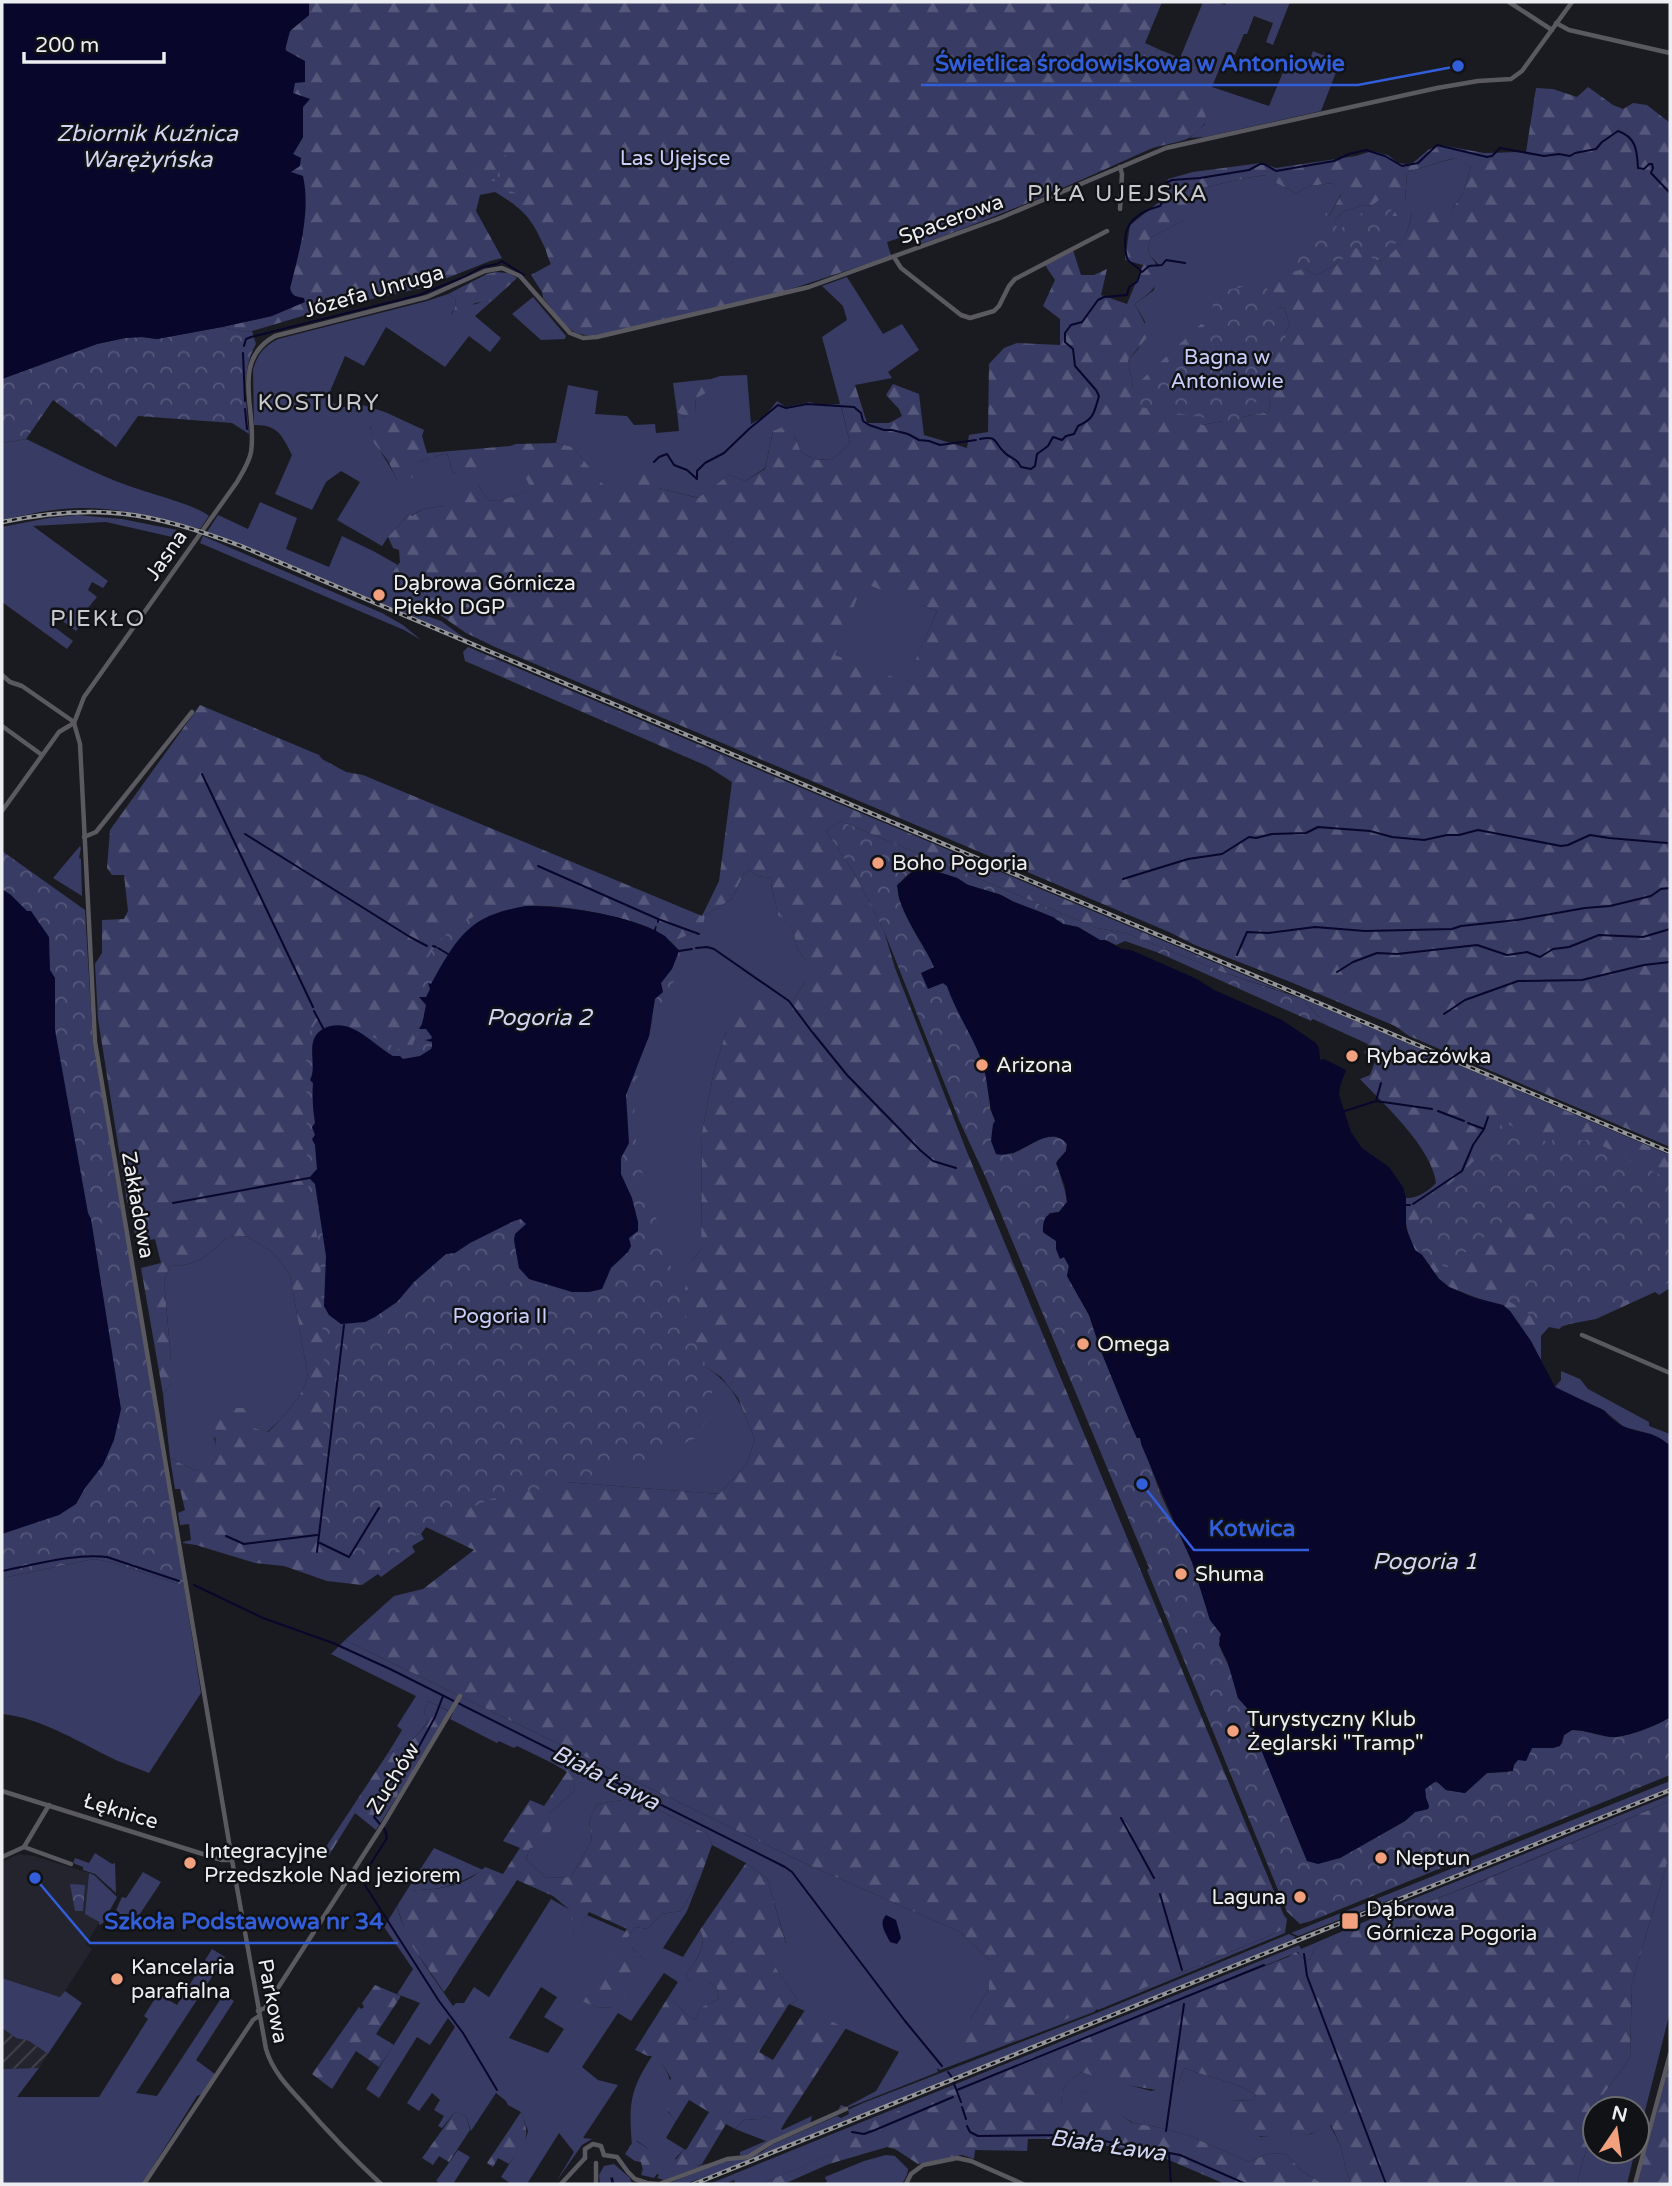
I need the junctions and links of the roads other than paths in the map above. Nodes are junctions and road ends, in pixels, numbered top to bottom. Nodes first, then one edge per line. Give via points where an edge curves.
1 (1509, 2) edge
2 (1572, 2) edge
3 (1556, 23) junction
4 (1552, 30) junction
5 (1670, 53) edge
6 (1120, 167) junction
7 (1119, 209) dead end
8 (1107, 231) dead end
9 (894, 257) junction
10 (573, 335) joint
11 (249, 405) joint
12 (2, 676) edge
13 (192, 712) dead end
14 (74, 723) junction
15 (2, 726) edge
16 (42, 755) junction
17 (2, 811) edge
18 (84, 837) junction
19 (1582, 1335) dead end
20 (1670, 1373) edge
21 (185, 1576) joint
22 (460, 1697) dead end
23 (2, 1791) edge
24 (49, 1805) junction
25 (24, 1847) junction
26 (2, 1857) edge
27 (232, 1860) junction
28 (71, 1864) dead end
29 (259, 2013) junction
30 (1670, 2053) edge
31 (846, 2109) dead end
32 (604, 2155) junction
33 (585, 2158) junction
34 (596, 2163) junction
35 (144, 2184) edge
36 (381, 2184) edge
37 (561, 2184) edge
38 (596, 2184) edge
39 (906, 2184) edge
40 (1023, 2184) edge
41 (1635, 2184) edge

1 - 4 street
2 - 3 street, Spacerowa
3 - 4 street, Spacerowa
3 - 5 street
4 - 6 street, Spacerowa via 1511,79 1437,88 1173,146
6 - 7 street
6 - 9 street, Spacerowa
8 - 9 street via 1014,279 999,306 970,318 901,268
9 - 10 street, Spacerowa via 766,299 599,337
10 - 11 street, Józefa Unruga via 520,276 490,269 427,297 268,340 250,363
11 - 14 street, Jasna via 251,449 242,473 83,698
12 - 14 street
13 - 18 street via 96,832
14 - 16 street, Jasna via 60,730
14 - 18 street, Zakładowa via 80,744
15 - 16 street
16 - 17 street, Jasna
18 - 21 street, Zakładowa via 94,1042
19 - 20 street
21 - 27 street, Parkowa
22 - 29 street, Zuchów via 384,1824
23 - 24 street, Łęknice
24 - 25 street
24 - 27 street, Łęknice
25 - 26 street
25 - 28 street
27 - 29 street, Parkowa
29 - 35 street, Zuchów
29 - 36 street, Parkowa via 274,2068 332,2138
30 - 41 street
31 - 32 street via 748,2157 727,2159 659,2184 637,2180 616,2156
32 - 33 street via 601,2146 593,2144 586,2149
32 - 34 street
33 - 34 street
33 - 37 street
34 - 38 street
39 - 40 street via 923,2165 957,2158

